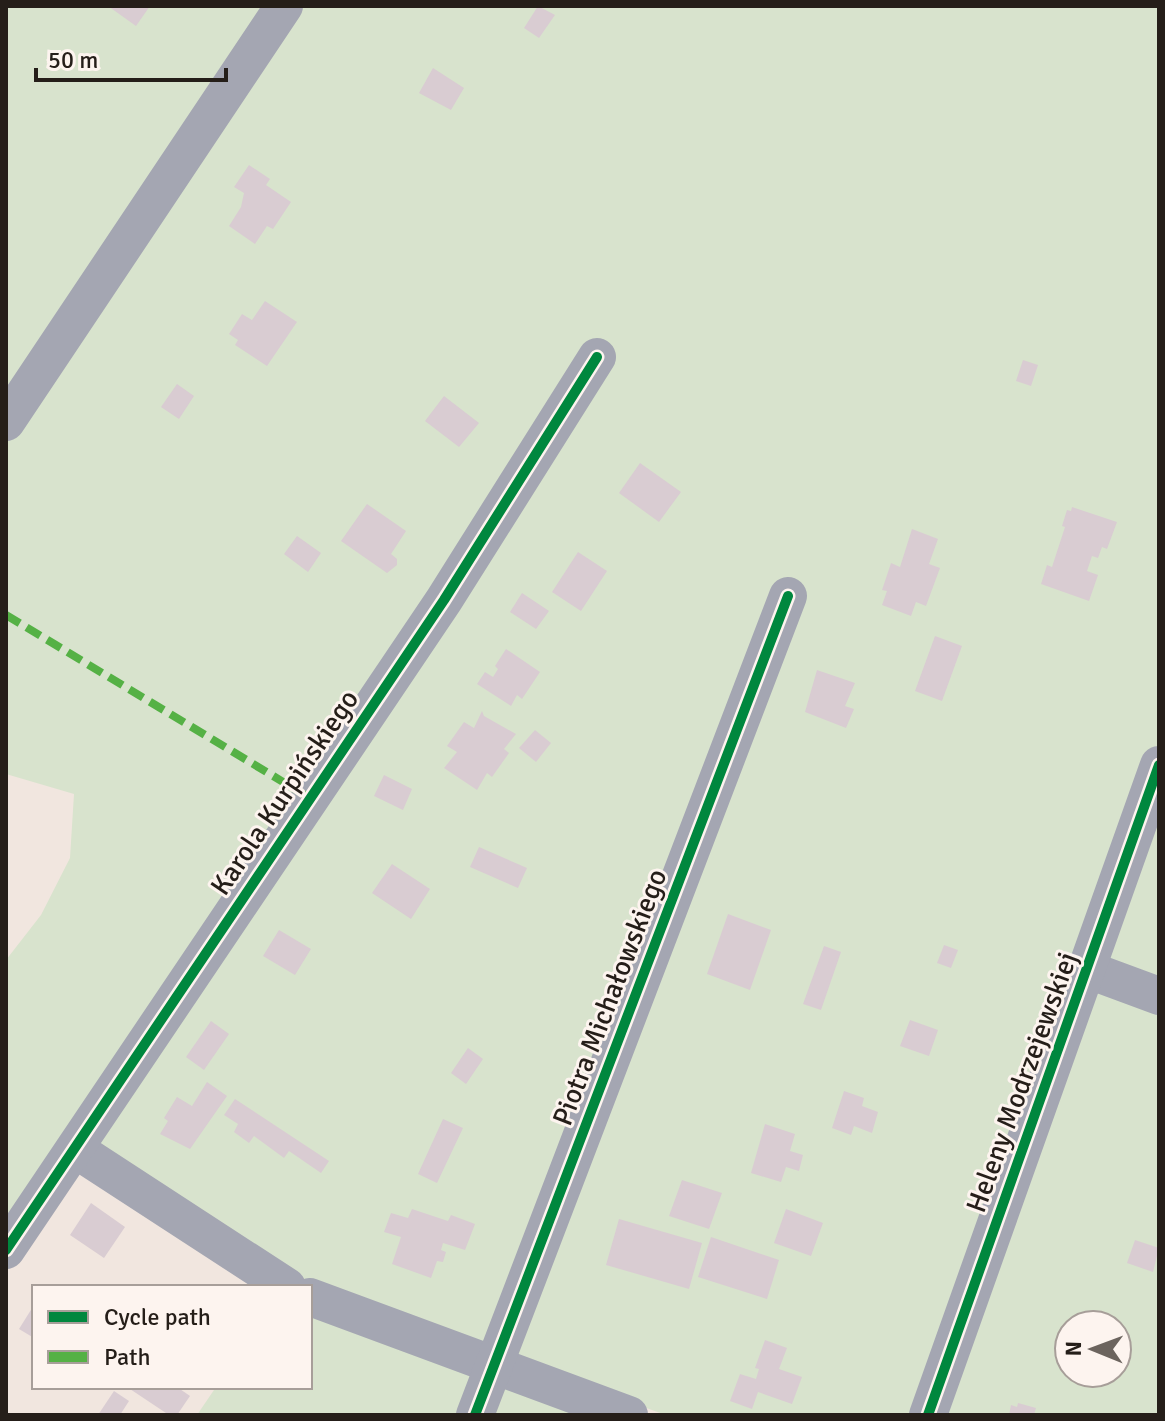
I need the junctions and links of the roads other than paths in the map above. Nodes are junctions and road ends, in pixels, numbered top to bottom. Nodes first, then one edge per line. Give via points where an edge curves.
1 (284, 6) edge
2 (597, 357) dead end
3 (6, 422) edge
4 (788, 596) dead end
5 (1159, 765) edge
6 (1086, 969) junction
7 (1159, 996) edge
8 (75, 1149) junction
9 (6, 1250) edge
10 (284, 1285) edge
11 (312, 1298) edge
12 (494, 1364) junction
13 (475, 1415) edge
14 (629, 1415) edge
15 (928, 1415) edge

1 - 3 street
2 - 8 street, Karola Kurpińskiego via 444,600
4 - 12 street, Piotra Michałowskiego
5 - 6 street, Heleny Modrzejewskiej
6 - 7 street
6 - 15 street, Heleny Modrzejewskiej
8 - 9 street, Karola Kurpińskiego
8 - 10 street
11 - 12 street
12 - 13 street, Piotra Michałowskiego
12 - 14 street

